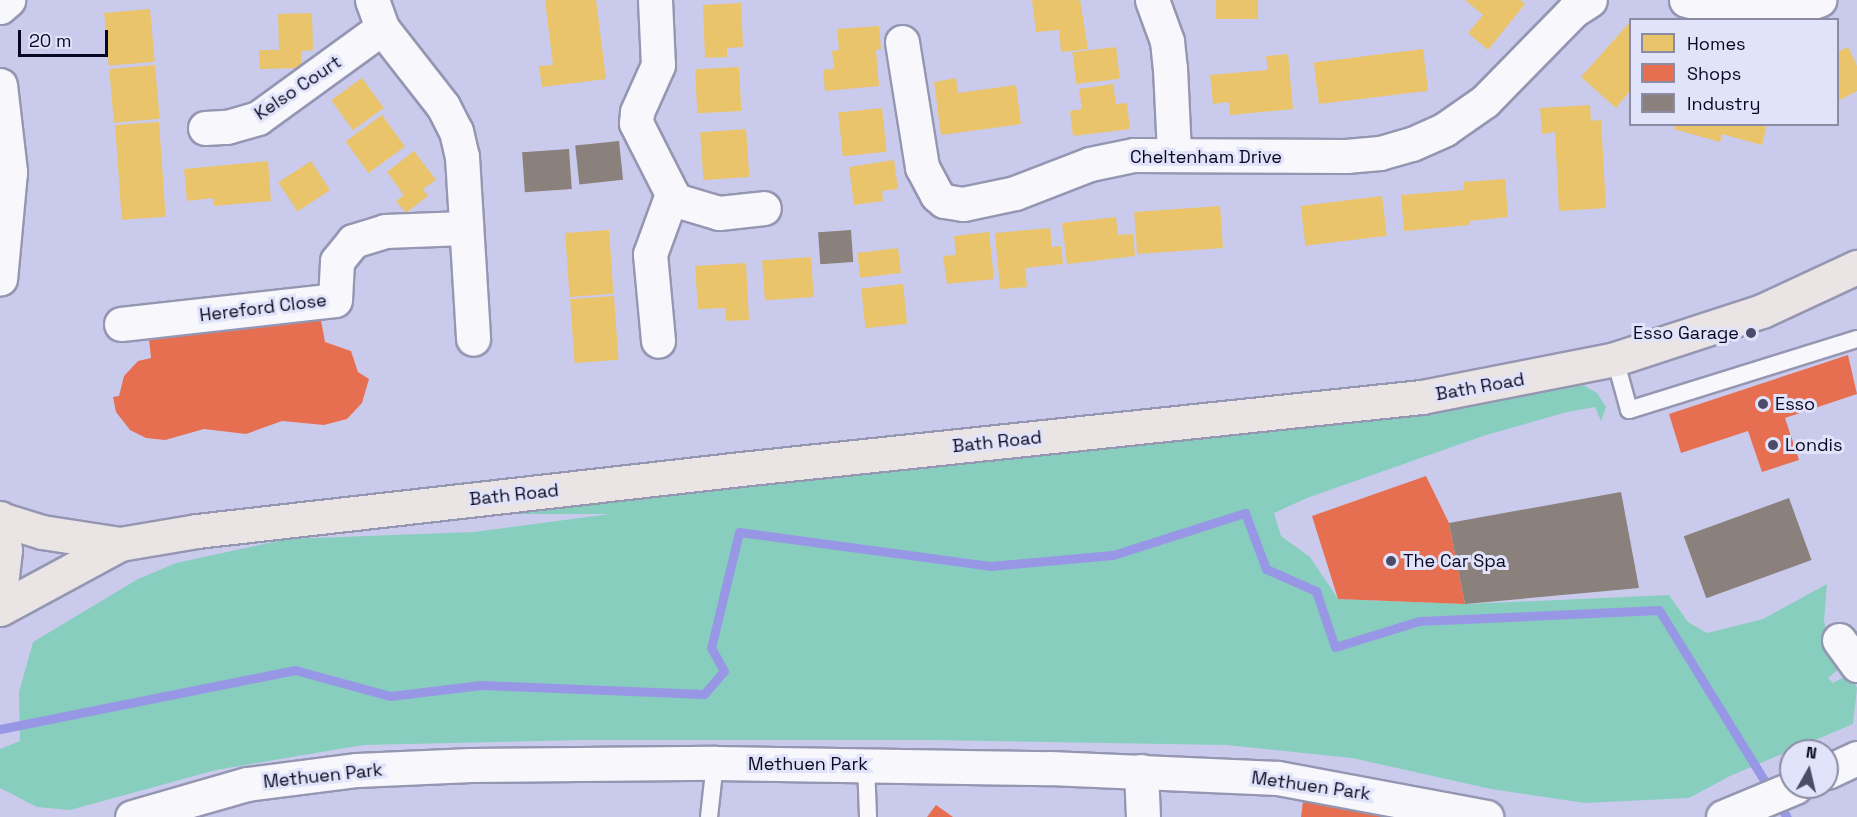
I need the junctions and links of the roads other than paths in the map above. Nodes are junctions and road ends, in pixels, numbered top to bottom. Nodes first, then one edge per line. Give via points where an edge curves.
1 (8, 0) edge
2 (654, 0) edge
3 (1152, 0) edge
4 (1686, 0) edge
5 (1819, 0) edge
6 (1576, 4) edge
7 (0, 7) edge
8 (377, 14) edge
9 (902, 42) dead end
10 (0, 85) edge
11 (205, 128) dead end
12 (1174, 153) junction
13 (672, 200) junction
14 (764, 208) dead end
15 (464, 228) junction
16 (1857, 267) edge
17 (0, 279) edge
18 (121, 324) dead end
19 (473, 339) dead end
20 (1857, 339) edge
21 (658, 341) dead end
22 (1615, 359) junction
23 (0, 519) edge
24 (120, 544) junction
25 (0, 594) edge
26 (0, 609) edge
27 (1857, 758) edge
28 (715, 763) junction
29 (866, 764) junction
30 (1839, 766) edge
31 (1141, 771) junction
32 (1779, 794) edge
33 (1731, 815) edge
34 (132, 817) edge
35 (709, 817) edge
36 (868, 817) edge
37 (1143, 817) edge
38 (1486, 817) edge

1 - 7 street
2 - 13 street via 658,65 636,123 670,187
3 - 12 street via 1169,59
4 - 5 street via 1746,15 1770,16
6 - 12 street, Cheltenham Drive via 1485,101 1445,129 1412,144 1380,153 1346,156
8 - 11 street, Kelso Court via 258,118 227,127
8 - 15 street via 444,106 456,131 462,157
9 - 12 street, Cheltenham Drive via 922,167 944,201 975,203 1015,193 1090,164
10 - 17 street via 10,172
13 - 14 street via 719,213
13 - 21 street via 650,254
15 - 18 street, Hereford Close via 385,231 353,241 337,261 335,300
15 - 19 street
16 - 22 main road, Bath Road via 1762,311
20 - 22 lane via 1629,410
22 - 24 main road, Bath Road via 1422,397 706,473 197,531
23 - 24 main road, Bath Road via 42,532
23 - 25 main road via 5,550
24 - 26 main road, Bath Road
27 - 30 street
28 - 29 street, Methuen Park
28 - 34 street, Methuen Park via 357,770 247,784
28 - 35 lane
29 - 31 street, Methuen Park
29 - 36 lane
31 - 37 street
31 - 38 street, Methuen Park via 1278,778
32 - 33 street

